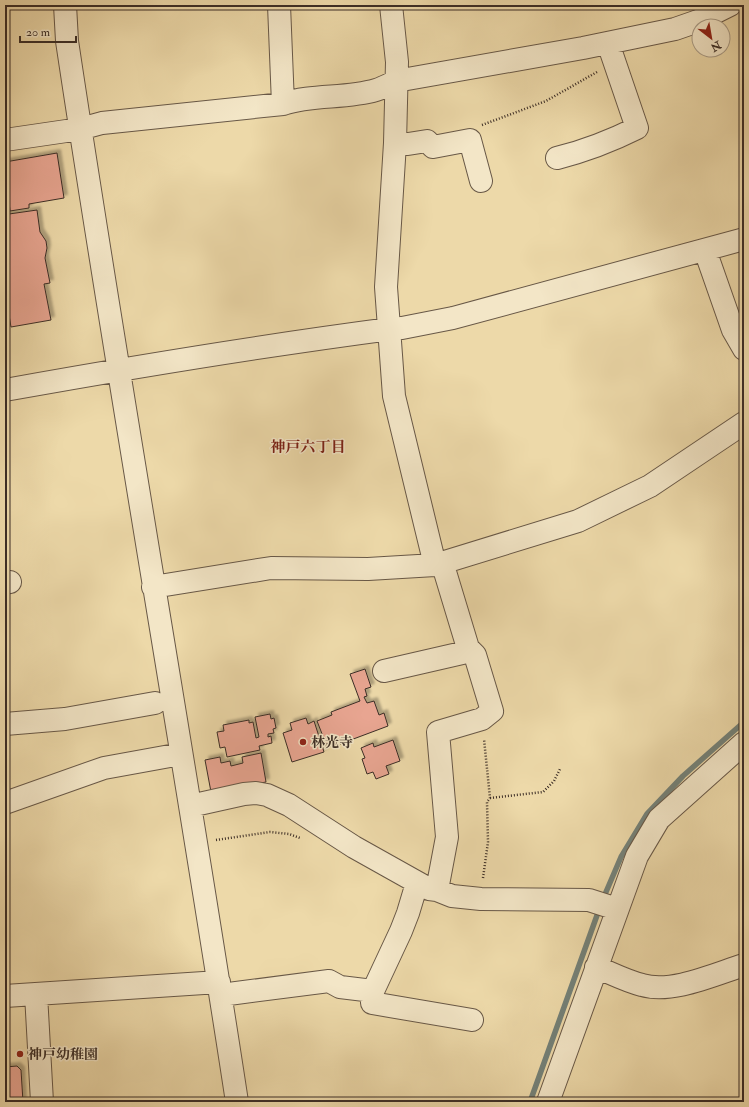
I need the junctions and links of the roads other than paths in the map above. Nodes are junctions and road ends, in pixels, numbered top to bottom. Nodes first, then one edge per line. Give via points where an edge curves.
1 (65, 5) edge
2 (279, 5) edge
3 (391, 5) edge
4 (730, 5) edge
5 (612, 52) junction
6 (396, 81) junction
7 (283, 104) junction
8 (80, 129) junction
9 (5, 140) edge
10 (395, 143) junction
11 (557, 158) dead end
12 (481, 181) dead end
13 (744, 239) edge
14 (705, 250) junction
15 (390, 329) junction
16 (744, 349) edge
17 (118, 370) junction
18 (5, 390) edge
19 (744, 423) edge
20 (438, 564) junction
21 (154, 587) junction
22 (471, 651) junction
23 (384, 671) dead end
24 (155, 703) dead end
25 (5, 724) edge
26 (744, 743) edge
27 (181, 754) junction
28 (5, 802) edge
29 (190, 806) junction
30 (427, 887) junction
31 (616, 908) junction
32 (596, 966) junction
33 (744, 966) edge
34 (220, 989) junction
35 (373, 991) junction
36 (36, 994) junction
37 (5, 996) edge
38 (472, 1020) dead end
39 (42, 1102) edge
40 (237, 1102) edge
41 (548, 1102) edge

1 - 8 street via 67,41
2 - 7 street
3 - 6 street via 397,62
4 - 5 street via 698,21
5 - 6 street
5 - 11 street via 637,128 589,149
6 - 7 street via 376,90 294,100
6 - 10 street
7 - 8 street via 102,123
8 - 9 street
8 - 17 street
10 - 12 street via 427,141 433,147 470,140
10 - 15 street via 386,287
13 - 14 street
14 - 15 street via 453,318
14 - 16 street via 733,330
15 - 17 street via 294,341
15 - 20 street via 394,396
17 - 18 street
17 - 21 street
19 - 20 street via 650,486 578,521
20 - 21 street via 368,569 271,568
20 - 22 street
21 - 27 street
22 - 23 street
22 - 30 street via 475,655 492,711 482,719 438,732 447,837
24 - 25 street via 65,719
26 - 31 street via 659,820 637,856
27 - 28 street via 104,768
27 - 29 street
29 - 30 street via 244,794 267,795 289,805 354,847
29 - 34 street
30 - 31 street via 452,896 481,899 590,900
30 - 35 street via 408,913
31 - 32 street
32 - 33 street via 643,986 660,987 679,986
32 - 41 street
34 - 35 street via 329,981 340,987
34 - 36 street
34 - 40 street
35 - 38 street via 372,1003
36 - 37 street
36 - 39 street

